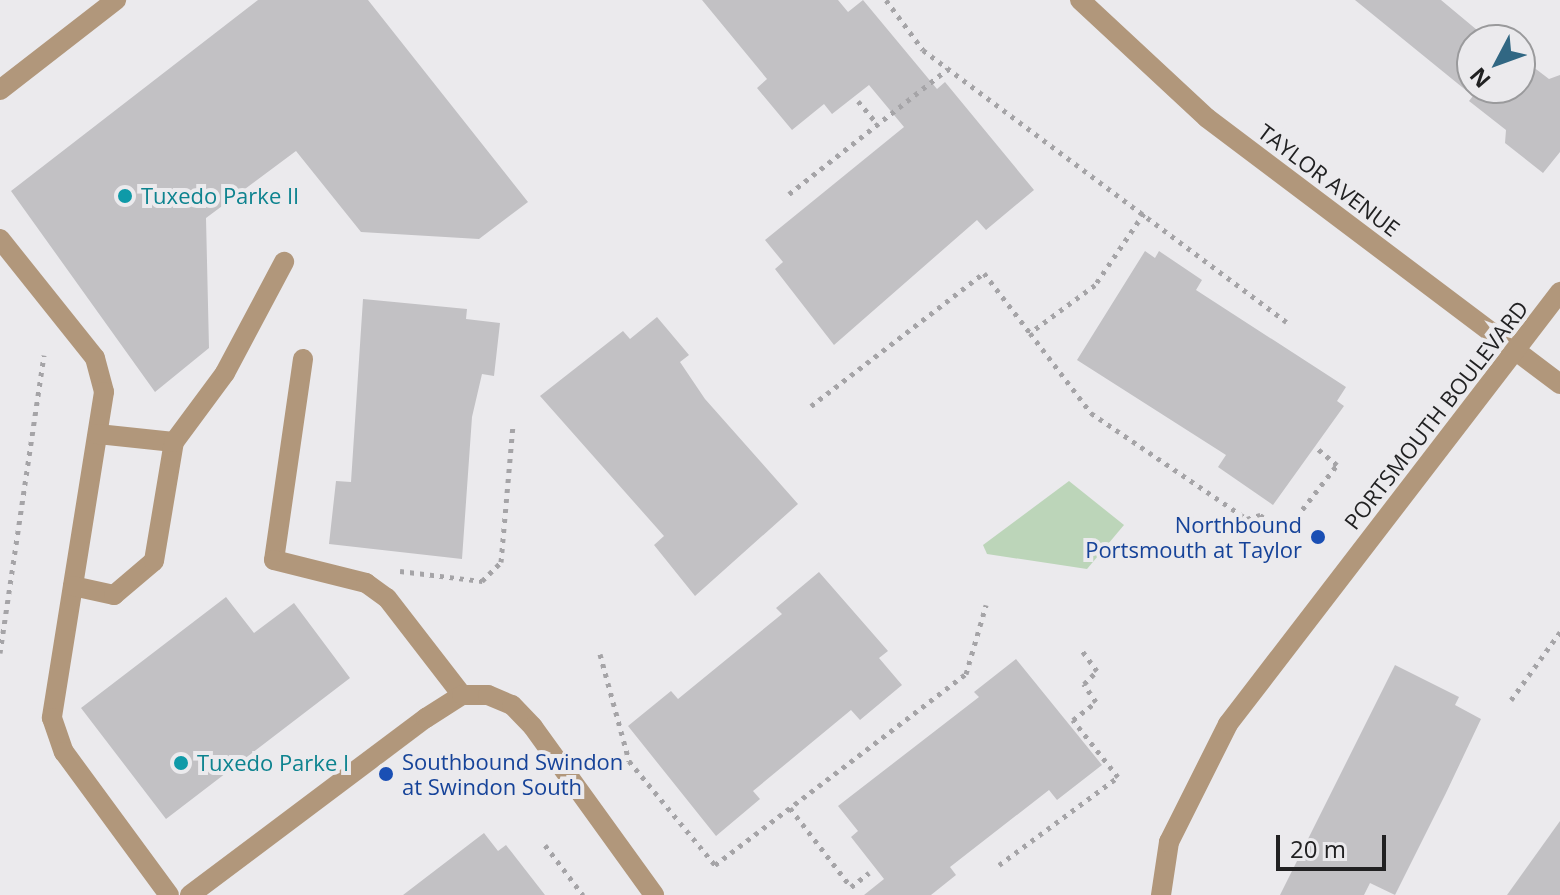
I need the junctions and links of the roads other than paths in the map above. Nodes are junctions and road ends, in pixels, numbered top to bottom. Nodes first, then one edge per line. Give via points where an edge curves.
1 (116, 0) edge
2 (1080, 0) edge
3 (0, 90) edge
4 (0, 239) edge
5 (284, 262) dead end
6 (1560, 292) edge
7 (1517, 351) junction
8 (303, 359) dead end
9 (1560, 384) edge
10 (98, 434) junction
11 (174, 442) junction
12 (73, 586) junction
13 (462, 695) junction
14 (169, 895) edge
15 (190, 895) edge
16 (654, 895) edge
17 (1161, 895) edge

1 - 3 street
2 - 7 street, TAYLOR AVENUE via 1207,118
4 - 10 street via 95,358 104,392
5 - 11 street via 225,373
6 - 7 street, PORTSMOUTH BOULEVARD
7 - 9 street, TAYLOR AVENUE
7 - 17 street, PORTSMOUTH BOULEVARD via 1228,724 1169,842
8 - 13 street via 274,560 366,583 387,598
10 - 11 street
10 - 12 street
11 - 12 street via 154,561 114,595
12 - 14 street via 52,718 64,752
13 - 15 street
13 - 16 street via 512,705

